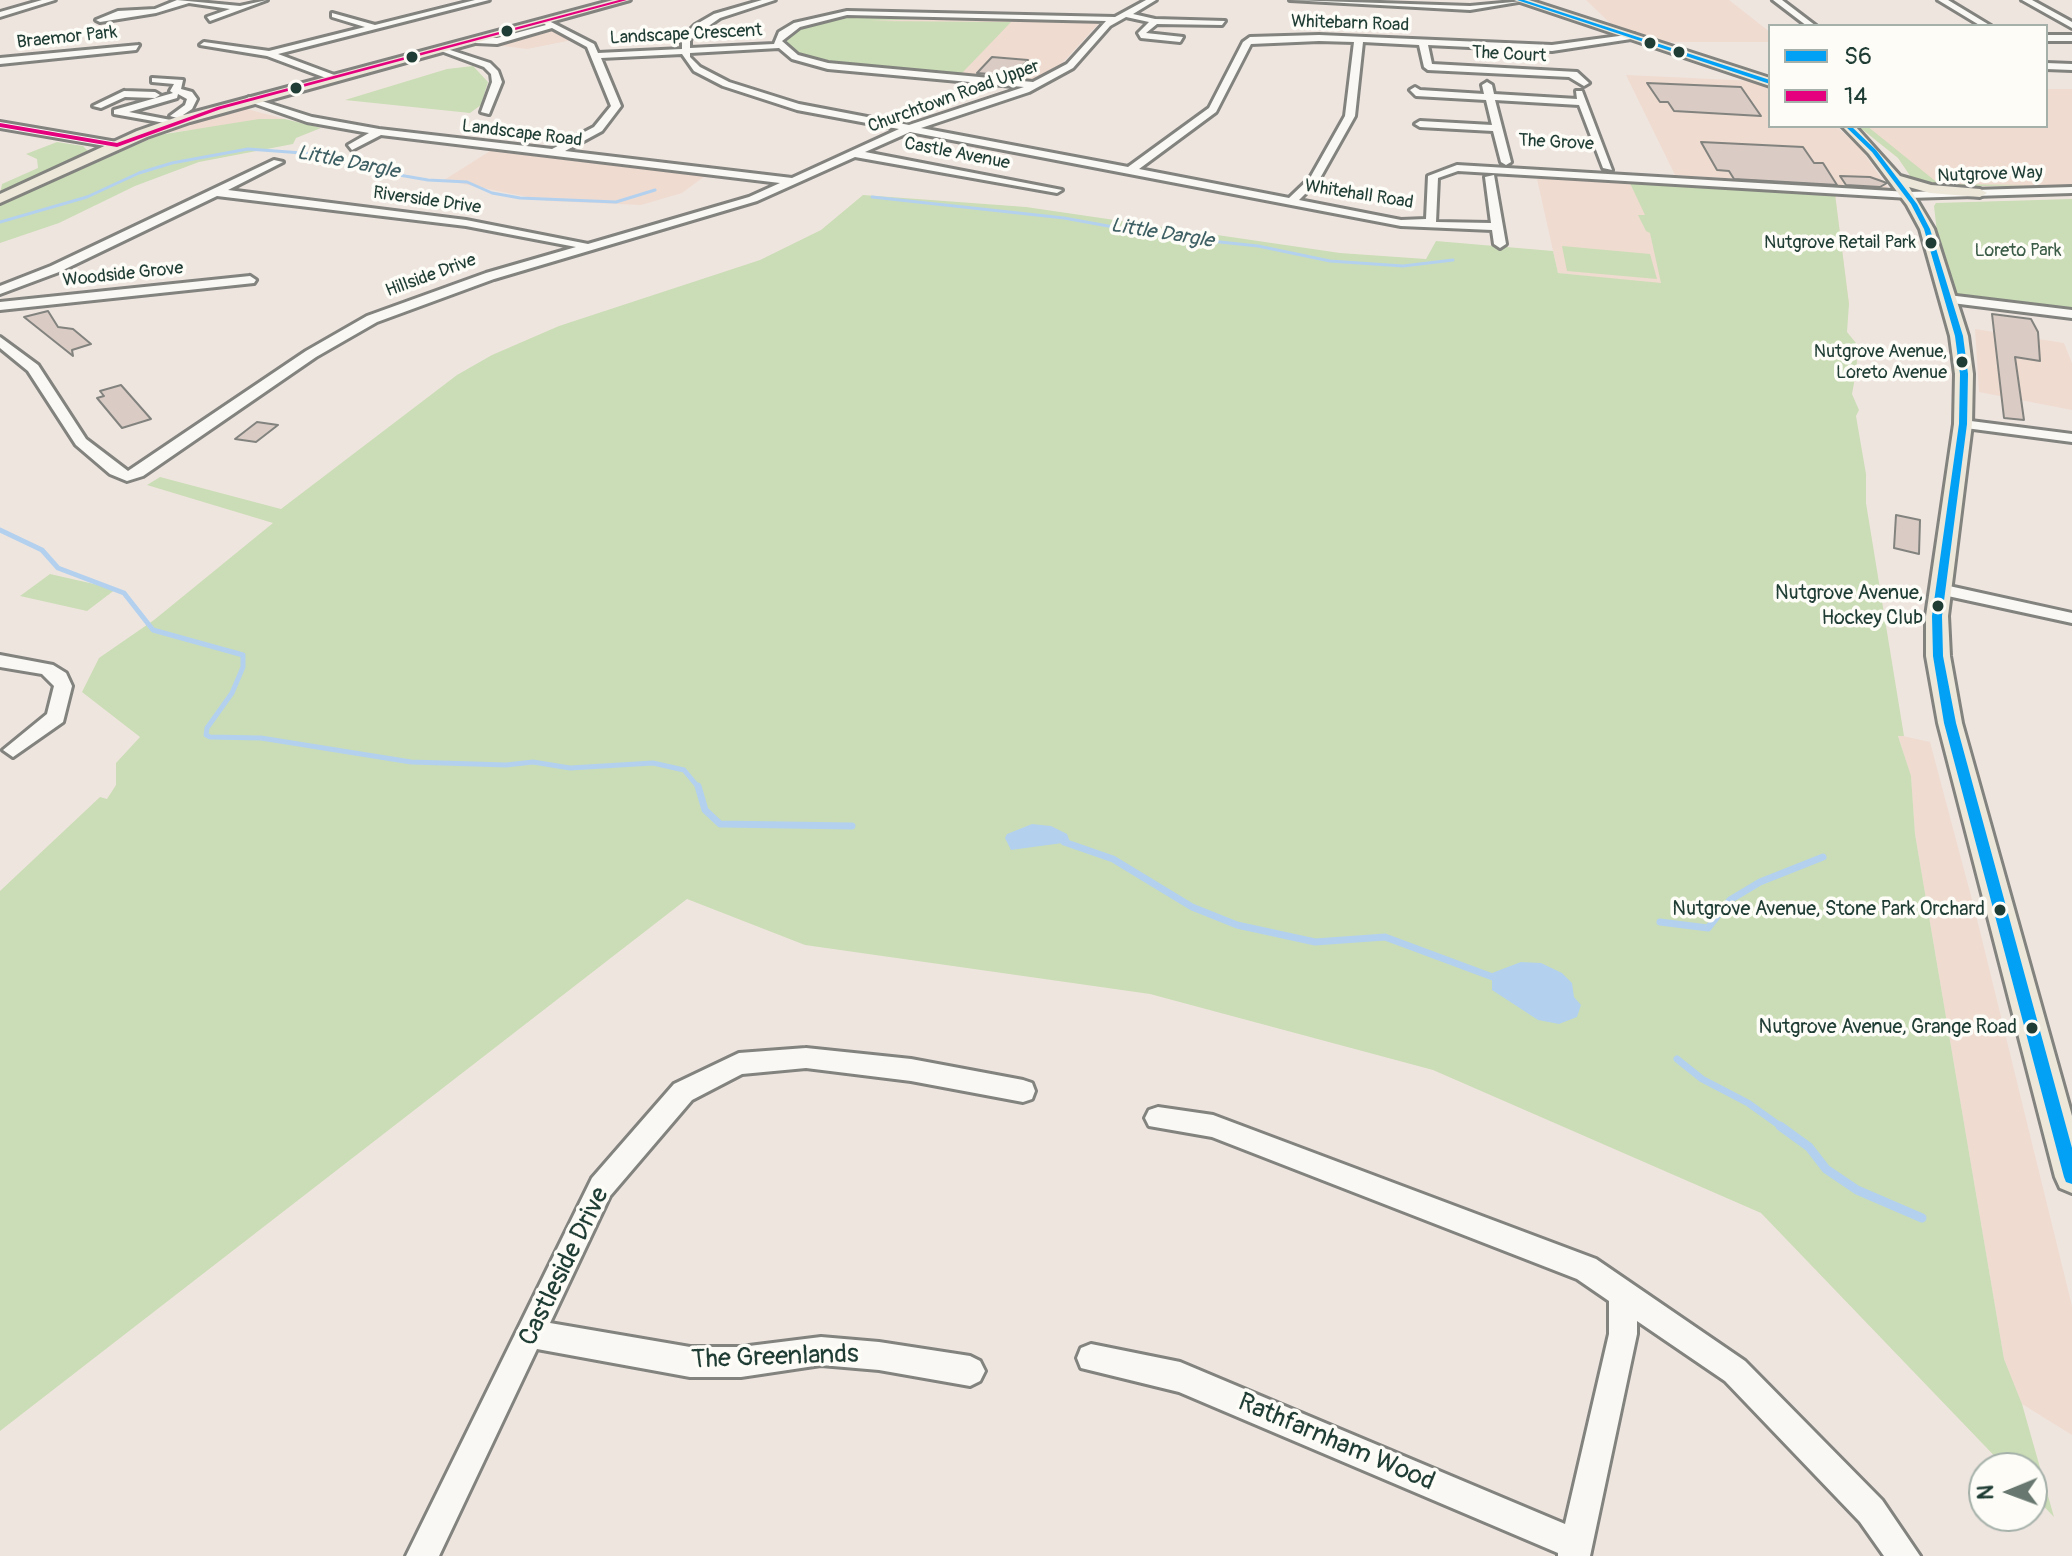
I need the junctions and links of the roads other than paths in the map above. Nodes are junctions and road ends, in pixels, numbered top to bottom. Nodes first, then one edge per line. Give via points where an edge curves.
1 (51, 0) edge
2 (181, 0) edge
3 (263, 0) edge
4 (447, 0) edge
5 (485, 0) edge
6 (625, 0) edge
7 (771, 0) edge
8 (844, 0) edge
9 (1152, 0) edge
10 (1294, 0) edge
11 (1520, 0) edge
12 (1777, 0) edge
13 (1942, 0) edge
14 (2026, 0) edge
15 (188, 1) edge
16 (464, 5) junction
17 (0, 8) edge
18 (240, 8) junction
19 (16, 10) junction
20 (861, 12) junction
21 (131, 14) dead end
22 (0, 15) edge
23 (335, 15) dead end
24 (1120, 16) junction
25 (210, 19) dead end
26 (1155, 21) junction
27 (550, 23) junction
28 (1222, 23) dead end
29 (1809, 24) edge
30 (1984, 24) edge
31 (2072, 25) edge
32 (375, 28) junction
33 (1631, 36) junction
34 (1173, 38) dead end
35 (2048, 38) edge
36 (2072, 38) edge
37 (1359, 40) junction
38 (1423, 43) junction
39 (204, 45) dead end
40 (778, 46) junction
41 (136, 47) dead end
42 (444, 49) junction
43 (685, 51) junction
44 (269, 54) junction
45 (595, 56) junction
46 (0, 61) edge
47 (2049, 65) edge
48 (1413, 66) dead end
49 (1428, 67) junction
50 (2072, 67) edge
51 (1484, 70) junction
52 (334, 78) junction
53 (1768, 81) edge
54 (143, 85) dead end
55 (1036, 86) junction
56 (1415, 90) dead end
57 (175, 93) junction
58 (1582, 93) junction
59 (1490, 98) junction
60 (249, 100) junction
61 (98, 106) dead end
62 (486, 112) dead end
63 (179, 121) junction
64 (1420, 124) dead end
65 (0, 125) edge
66 (1498, 128) junction
67 (1850, 128) edge
68 (908, 129) junction
69 (379, 132) junction
70 (117, 145) junction
71 (352, 147) dead end
72 (851, 153) junction
73 (551, 154) junction
74 (1523, 157) dead end
75 (1536, 160) dead end
76 (278, 162) dead end
77 (1592, 162) dead end
78 (1130, 171) junction
79 (1540, 172) junction
80 (1490, 177) dead end
81 (1896, 179) junction
82 (794, 181) junction
83 (1057, 190) dead end
84 (2072, 190) edge
85 (215, 192) junction
86 (1980, 193) junction
87 (1909, 195) junction
88 (0, 199) edge
89 (1291, 202) junction
90 (1422, 223) junction
91 (1496, 226) junction
92 (1500, 244) dead end
93 (586, 246) junction
94 (250, 280) dead end
95 (0, 290) edge
96 (1948, 299) junction
97 (0, 306) edge
98 (2072, 314) edge
99 (0, 341) edge
100 (1963, 424) junction
101 (2072, 438) edge
102 (1940, 589) junction
103 (2072, 618) edge
104 (0, 661) edge
105 (13, 750) dead end
106 (1023, 1091) dead end
107 (1158, 1118) dead end
108 (2072, 1177) edge
109 (1623, 1296) junction
110 (533, 1334) junction
111 (1091, 1358) dead end
112 (970, 1371) dead end
113 (1574, 1550) edge
114 (422, 1556) edge
115 (1904, 1556) edge

1 - 19 street
2 - 15 street
3 - 18 street
4 - 16 street
5 - 16 street
6 - 27 main road
7 - 43 street via 698,27 686,38
8 - 20 street
9 - 24 street, Churchtown Road Upper
10 - 11 street via 1450,8
11 - 33 main road
12 - 29 street
13 - 30 street
14 - 31 street
15 - 18 street
15 - 21 street
16 - 32 street
17 - 19 street
18 - 25 street
19 - 22 street
20 - 24 street, Landscape Crescent
20 - 40 street, Landscape Crescent via 797,25 782,34
23 - 32 street
24 - 26 street, Landscape Crescent
24 - 55 street, Churchtown Road Upper via 1097,33 1070,66
26 - 28 street, Landscape Crescent
26 - 34 street via 1142,35
27 - 42 main road
27 - 45 street via 584,41
32 - 44 street
33 - 38 street, Whitebarn Road via 1568,47
33 - 53 main road
35 - 36 street
37 - 38 street, Whitebarn Road
37 - 78 street, Whitebarn Road via 1282,37 1247,42 1213,110
37 - 89 street via 1350,116 1314,180
38 - 49 street
39 - 44 street
40 - 43 street, Landscape Crescent
40 - 55 street, Landscape Crescent via 828,66
41 - 46 street, Braemor Park
42 - 52 main road
42 - 62 street via 495,73
43 - 45 street, Landscape Crescent
43 - 68 street, Whitehall Road via 697,69 758,96
44 - 52 street
45 - 73 street via 616,111 598,129
47 - 50 street
48 - 49 street, The Court
49 - 51 street, The Court
51 - 58 street, The Court via 1577,75
51 - 59 street
52 - 60 main road
54 - 57 street via 159,78 180,82
55 - 68 street, Churchtown Road Upper
56 - 59 street
57 - 61 street via 124,94
57 - 63 street via 192,99 175,116
57 - 63 street via 117,112
58 - 59 street
58 - 77 street, The Grove via 1607,165
59 - 66 street
60 - 63 main road
60 - 69 street, Landscape Road via 310,120
63 - 70 main road
64 - 66 street
65 - 70 street
66 - 74 street, The Grove via 1505,159
67 - 81 main road
68 - 72 street, Churchtown Road Upper
68 - 78 street, Whitehall Road
69 - 71 street
69 - 73 street, Landscape Road
70 - 88 main road
72 - 82 street, Churchtown Road Upper
72 - 83 street, Castle Avenue
73 - 82 street, Landscape Road
75 - 79 street
76 - 85 street
78 - 89 street, Whitehall Road
79 - 87 street, Whitehall Road
79 - 90 street, Whitehall Road via 1438,172 1433,176 1433,216
80 - 91 street
81 - 86 main road via 1930,189
81 - 87 main road
82 - 93 street, Hillside Drive via 715,212
84 - 86 street, Nutgrove Way
85 - 93 street, Riverside Drive via 466,223
85 - 95 street
86 - 87 street, Nutgrove Way
87 - 96 main road via 1927,229
89 - 90 street, Whitehall Road
90 - 91 street
91 - 92 street
93 - 99 street, Hillside Drive via 360,325 127,476 81,442 33,368
94 - 97 street, Woodside Grove
96 - 98 street
96 - 100 main road via 1964,374
100 - 101 street
100 - 102 main road
102 - 103 street
102 - 108 main road via 1938,656 1950,723
104 - 105 street via 47,669 63,686 56,717
106 - 110 street, Castleside Drive via 806,1058 739,1064 683,1092 601,1187
107 - 109 street via 1213,1126 1538,1249 1586,1269
109 - 113 street, Rathfarnham Wood via 1623,1334
109 - 115 street via 1735,1371 1871,1511
110 - 112 street, The Greenlands via 690,1362 741,1362 821,1351
110 - 114 street, Castleside Drive
111 - 113 street, Rathfarnham Wood via 1180,1377

